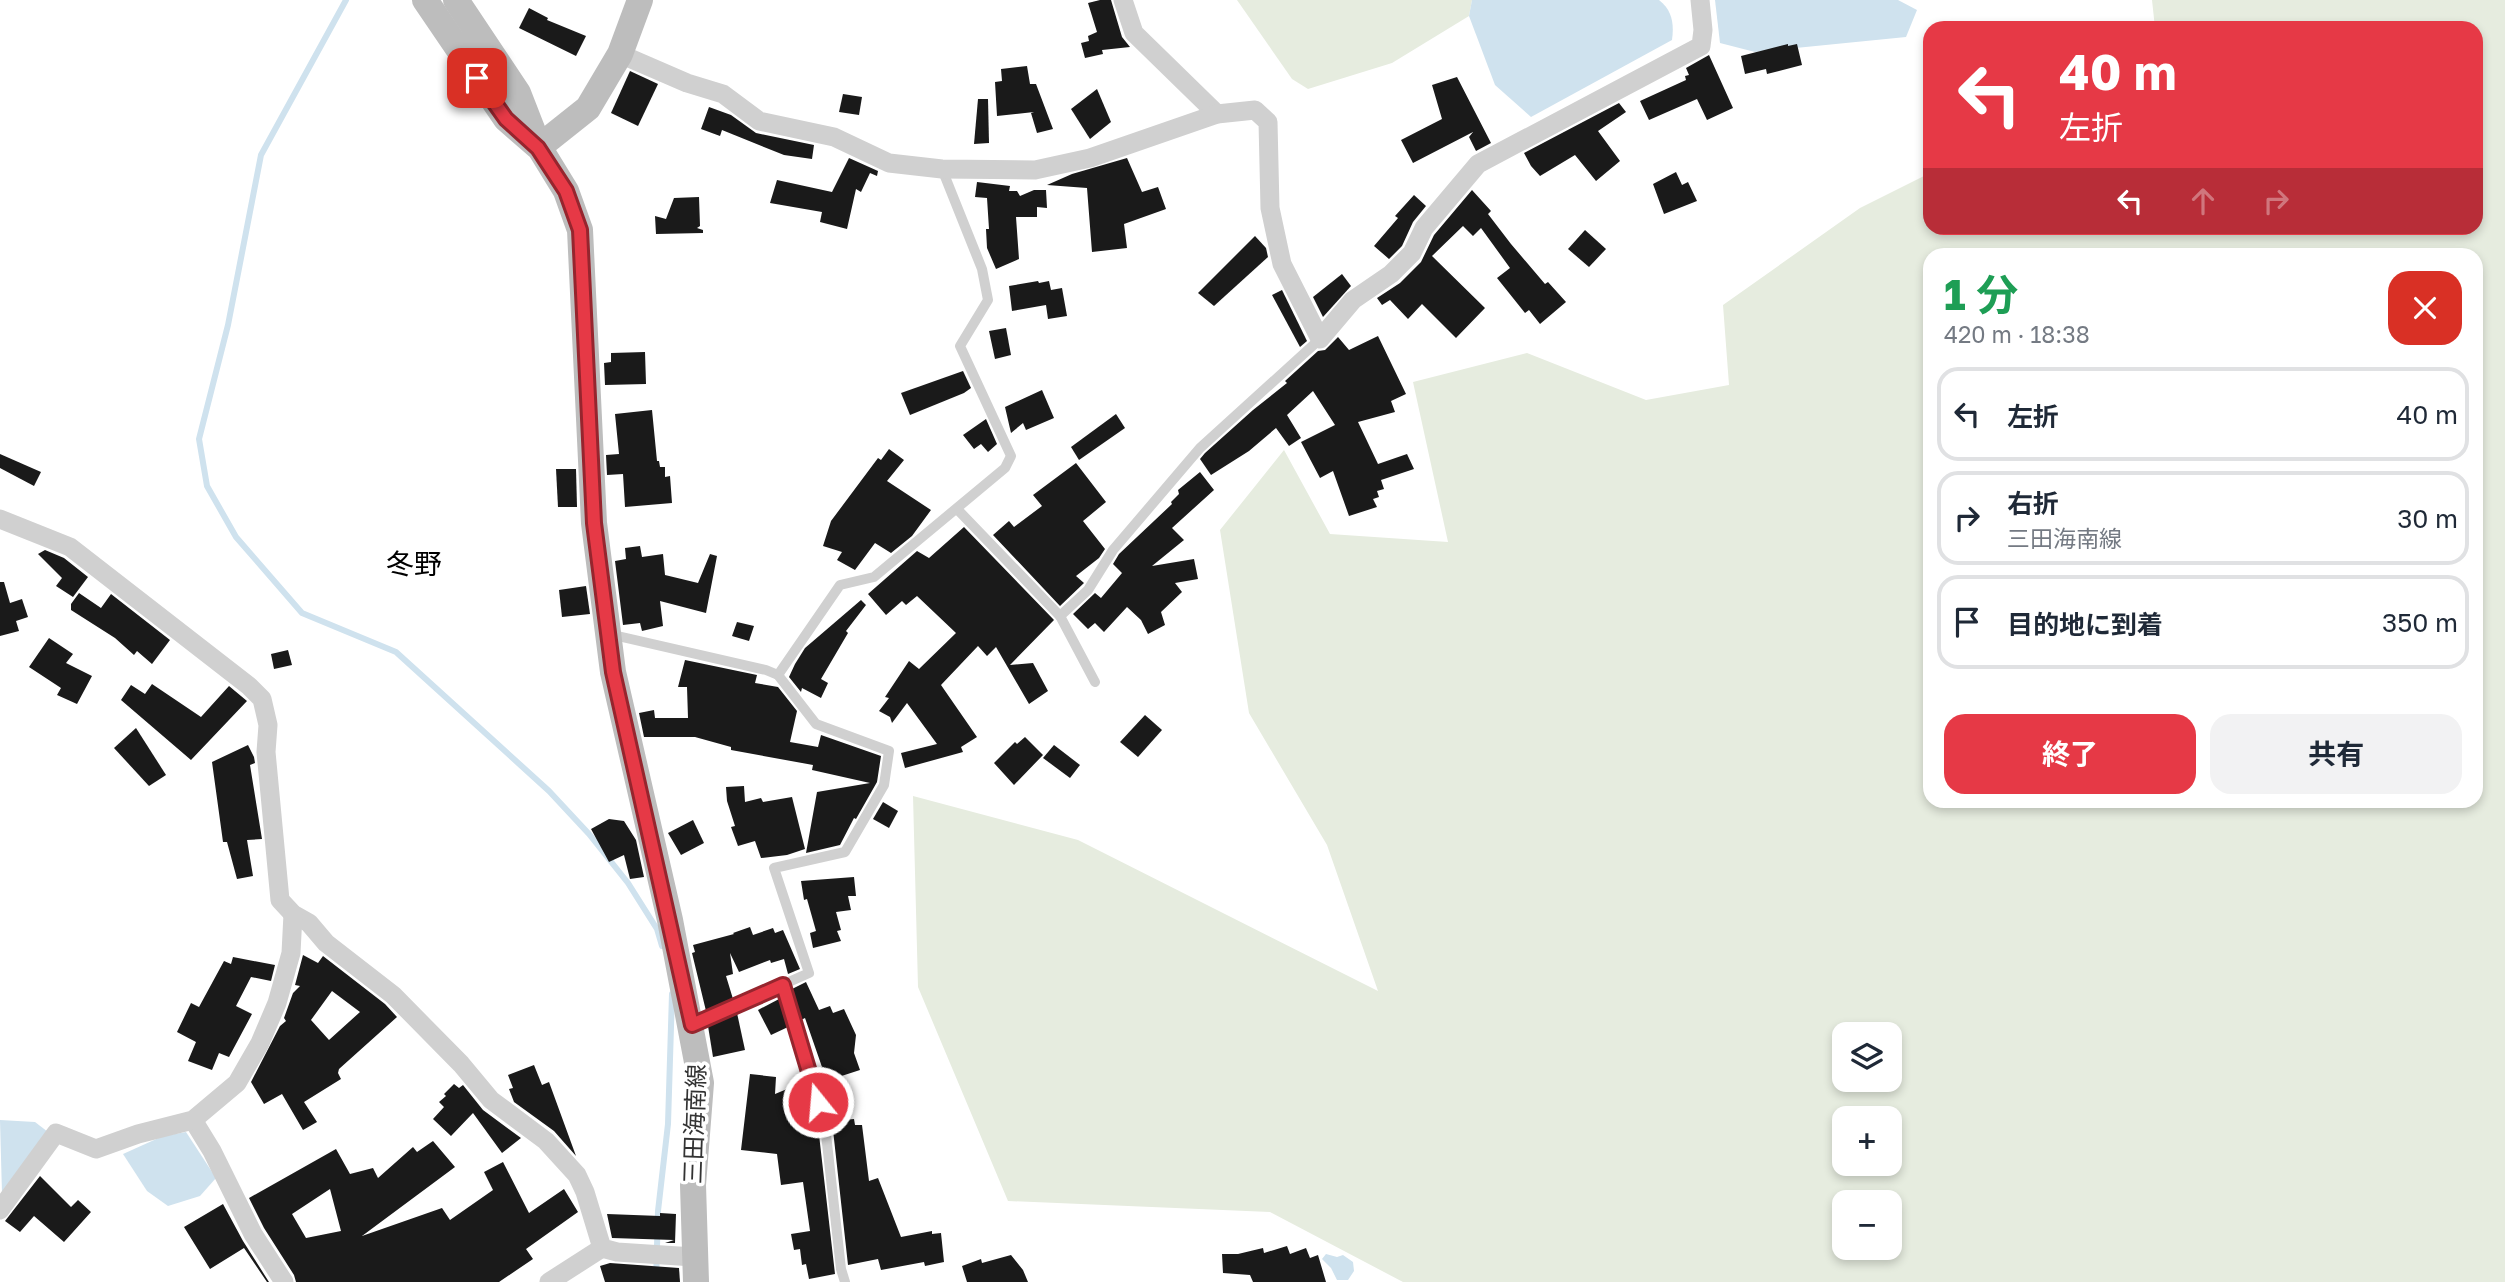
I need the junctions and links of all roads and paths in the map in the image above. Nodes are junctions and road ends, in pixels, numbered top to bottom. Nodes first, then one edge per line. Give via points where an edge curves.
1 (425, 0) edge
2 (456, 0) edge
3 (640, 0) edge
4 (1123, 0) edge
5 (1700, 0) edge
6 (620, 54) junction
7 (1217, 114) junction
8 (538, 148) junction
9 (942, 169) junction
10 (1320, 339) junction
11 (957, 509) junction
12 (0, 519) edge
13 (1060, 617) junction
14 (608, 634) junction
15 (778, 675) junction
16 (1095, 682) dead end
17 (293, 914) junction
18 (783, 985) junction
19 (692, 1025) junction
20 (193, 1121) junction
21 (0, 1210) edge
22 (601, 1248) junction
23 (695, 1270) edge
24 (284, 1282) edge
25 (549, 1282) edge
26 (845, 1282) edge

1 - 8 main road, 三田海南線 via 506,119
2 - 8 main road, 三田海南線 via 518,93
3 - 6 main road
4 - 7 street via 1134,33
5 - 10 street via 1701,46 1478,164 1424,228 1412,253 1391,274 1353,299
6 - 8 main road via 588,108
6 - 9 street via 723,94 759,121 834,136 889,163
7 - 9 street via 1090,158 1035,170
7 - 10 street via 1255,110 1269,122 1270,208 1282,264
8 - 14 main road, 三田海南線 via 566,191 580,230 594,523
9 - 11 lane via 982,269 988,300 960,346 1011,456 1005,468
10 - 13 lane via 1200,448 1113,550 1088,590
11 - 13 lane
11 - 15 lane via 874,578 840,585
12 - 17 street via 70,547 262,699 268,725 266,752 278,881 281,900
13 - 16 lane
14 - 15 lane
14 - 19 main road, 三田海南線
15 - 18 lane via 816,724 889,751 884,785 845,852 774,868 810,973
17 - 20 street via 291,954 260,1043 237,1083
17 - 22 street via 393,995 491,1100 546,1141 577,1175
18 - 19 lane
18 - 26 lane via 825,1125
19 - 23 main road, 三田海南線 via 701,1083 693,1185
20 - 21 street via 96,1149 56,1133
20 - 24 street
22 - 23 street
22 - 25 street

